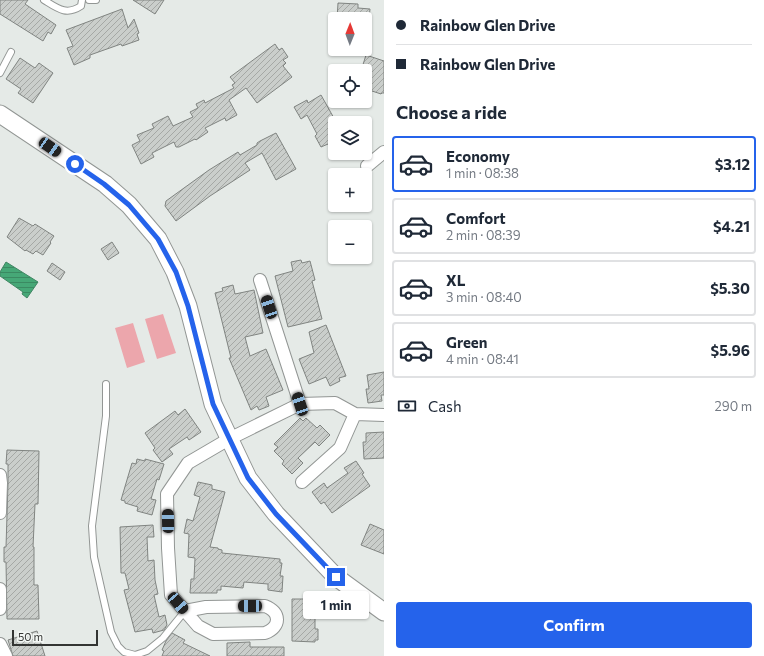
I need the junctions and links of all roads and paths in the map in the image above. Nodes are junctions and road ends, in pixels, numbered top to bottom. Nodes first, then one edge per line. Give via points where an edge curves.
1 (44, 0) edge
2 (82, 0) edge
3 (89, 0) edge
4 (96, 0) edge
5 (11, 52) dead end
6 (0, 74) edge
7 (0, 114) edge
8 (384, 152) edge
9 (367, 166) dead end
10 (260, 280) dead end
11 (106, 384) dead end
12 (300, 404) junction
13 (355, 414) junction
14 (384, 415) edge
15 (230, 439) junction
16 (0, 474) edge
17 (302, 482) dead end
18 (0, 513) edge
19 (0, 589) edge
20 (0, 609) edge
21 (185, 611) junction
22 (384, 612) edge
23 (0, 644) edge
24 (6, 656) edge

1 - 2 lane via 68,11 81,6
3 - 4 lane
5 - 6 lane
7 - 15 street via 104,184 129,205 158,239 176,272 188,306 213,404
8 - 9 street
10 - 12 street
11 - 21 lane via 106,416 92,526 94,557 111,632 124,652 135,655 147,651 163,638
12 - 13 street via 335,403
12 - 15 street
13 - 14 street
13 - 17 street via 340,448
15 - 21 street via 188,463 167,494 171,595
15 - 22 street via 248,478 276,514 314,555 345,568 364,597
16 - 18 street
19 - 20 street
21 - 21 street via 198,626 213,634 265,633 271,631 277,620 276,613 265,606 206,607
23 - 24 street

